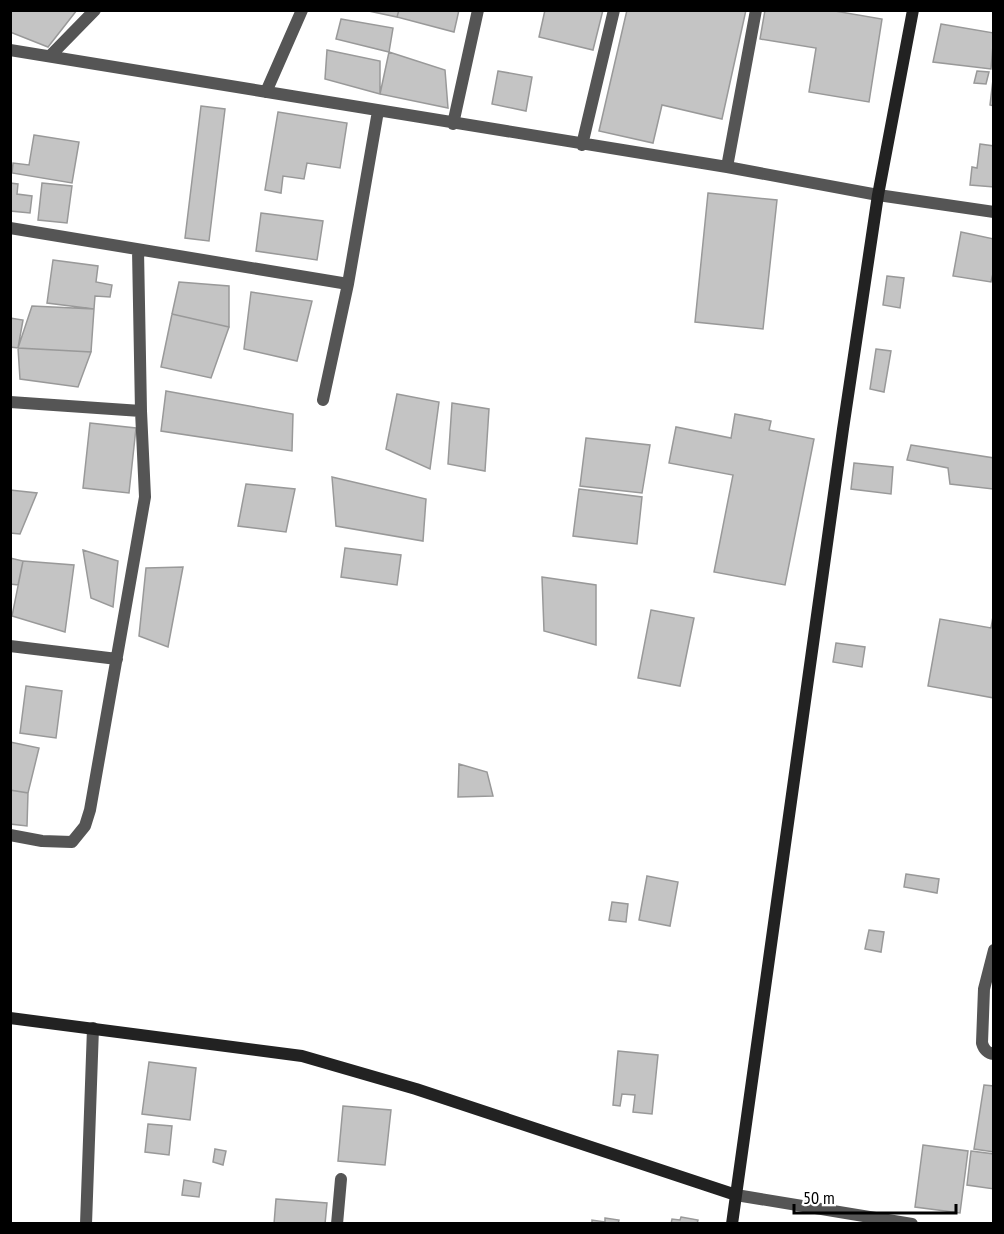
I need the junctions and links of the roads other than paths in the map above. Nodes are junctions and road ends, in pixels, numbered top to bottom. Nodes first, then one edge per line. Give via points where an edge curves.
1 (95, 10) edge
2 (302, 10) edge
3 (478, 10) edge
4 (614, 10) edge
5 (756, 10) edge
6 (914, 10) edge
7 (10, 50) edge
8 (50, 56) junction
9 (266, 92) junction
10 (378, 111) junction
11 (453, 124) junction
12 (582, 145) junction
13 (727, 167) junction
14 (878, 195) junction
15 (993, 212) edge
16 (10, 228) edge
17 (138, 250) junction
18 (348, 284) junction
19 (323, 400) dead end
20 (10, 402) edge
21 (141, 411) junction
22 (10, 646) edge
23 (117, 659) junction
24 (10, 836) edge
25 (993, 950) edge
26 (10, 1018) edge
27 (93, 1028) junction
28 (993, 1054) edge
29 (341, 1179) dead end
30 (736, 1195) junction
31 (86, 1224) edge
32 (337, 1224) edge
33 (732, 1224) edge
34 (912, 1224) edge

1 - 8 street
2 - 9 street
3 - 11 street
4 - 12 street
5 - 13 street
6 - 14 street
7 - 8 street
8 - 9 street
9 - 10 street
10 - 11 street
10 - 18 street
11 - 12 street
12 - 13 street
13 - 14 street
14 - 15 street
14 - 30 street
16 - 17 street
17 - 18 street
17 - 21 street
18 - 19 street
20 - 21 street
21 - 23 street via 145,497
22 - 23 street
23 - 24 street via 85,826 72,842
25 - 28 street via 984,989 982,1043
26 - 27 street
27 - 30 street via 302,1056 416,1089
27 - 31 street
29 - 32 street
30 - 33 street
30 - 34 street

